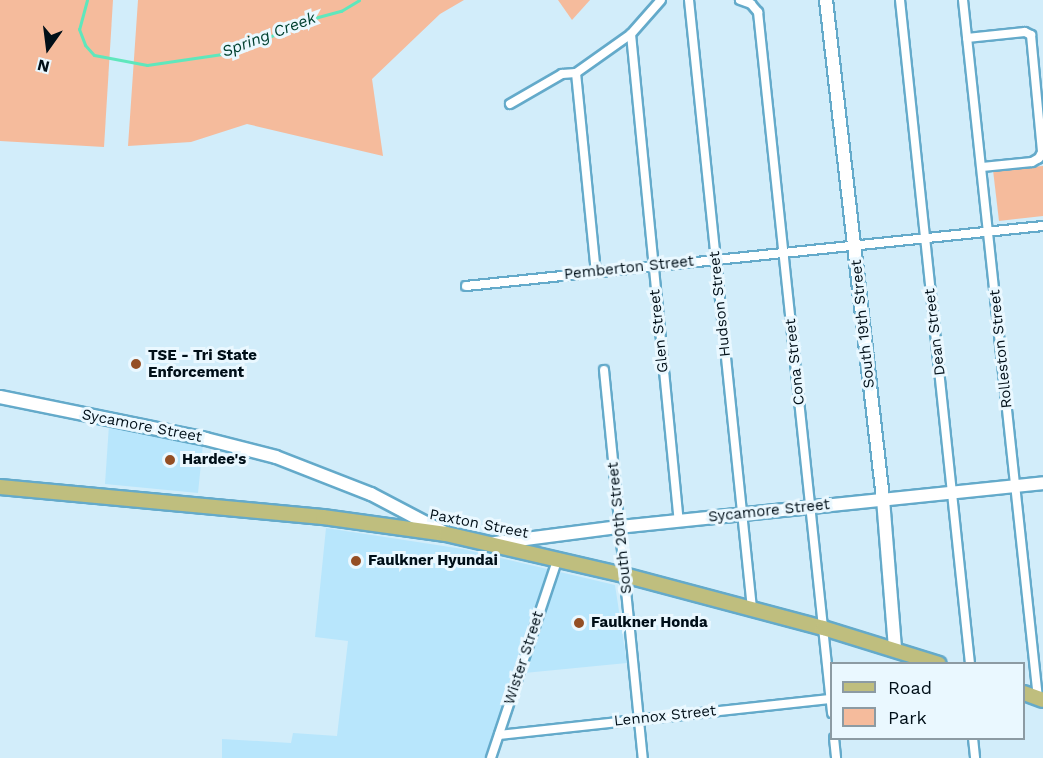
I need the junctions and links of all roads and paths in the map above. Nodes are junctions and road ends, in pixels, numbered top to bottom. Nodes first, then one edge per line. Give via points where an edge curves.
1 (661, 0) edge
2 (689, 0) edge
3 (740, 0) edge
4 (826, 0) edge
5 (900, 0) edge
6 (963, 0) edge
7 (631, 34) junction
8 (967, 38) junction
9 (576, 73) junction
10 (510, 104) dead end
11 (1042, 152) edge
12 (982, 167) junction
13 (1043, 226) edge
14 (988, 231) junction
15 (925, 238) junction
16 (855, 245) junction
17 (783, 252) junction
18 (715, 259) junction
19 (652, 266) junction
20 (596, 272) junction
21 (466, 286) dead end
22 (604, 370) dead end
23 (0, 397) edge
24 (1043, 483) edge
25 (1015, 486) junction
26 (0, 487) edge
27 (954, 492) junction
28 (883, 499) junction
29 (810, 507) junction
30 (742, 514) junction
31 (679, 521) junction
32 (619, 527) junction
33 (446, 534) junction
34 (495, 543) junction
35 (558, 558) junction
36 (624, 575) junction
37 (752, 609) junction
38 (823, 628) junction
39 (895, 648) junction
40 (936, 662) edge
41 (970, 662) edge
42 (830, 690) edge
43 (1025, 694) edge
44 (830, 699) edge
45 (1041, 699) edge
46 (640, 719) junction
47 (499, 735) junction
48 (834, 740) edge
49 (973, 740) edge
50 (491, 758) edge
51 (643, 758) edge
52 (836, 758) edge
53 (975, 758) edge

1 - 7 street
2 - 18 street, Hudson Street
3 - 17 street, Cona Street via 758,12
4 - 16 street, South 19th Street
5 - 15 street, Dean Street
6 - 8 street, Rolleston Street
7 - 9 street
7 - 19 street, Glen Street
8 - 11 street via 1025,32 1031,35
8 - 12 street, Rolleston Street
9 - 10 street via 562,74
9 - 20 street
11 - 12 street via 1032,162
12 - 14 street, Rolleston Street
13 - 14 street, Pemberton Street
14 - 15 street, Pemberton Street
14 - 25 street, Rolleston Street
15 - 16 street, Pemberton Street
15 - 27 street, Dean Street
16 - 17 street, Pemberton Street
16 - 28 street, South 19th Street
17 - 18 street, Pemberton Street
17 - 29 street, Cona Street
18 - 19 street, Pemberton Street
18 - 30 street, Hudson Street
19 - 20 street, Pemberton Street
19 - 31 street, Glen Street
20 - 21 street, Pemberton Street
22 - 32 street, South 20th Street
23 - 33 street, Sycamore Street via 266,454 370,494
24 - 25 street, Sycamore Street
25 - 27 street, Sycamore Street
25 - 45 street, Rolleston Street
26 - 33 main road, Paxton Street via 324,517
27 - 28 street, Sycamore Street
27 - 41 street, Dean Street
28 - 29 street, Sycamore Street
28 - 39 street, South 19th Street
29 - 30 street, Sycamore Street
29 - 38 street, Cona Street
30 - 31 street, Sycamore Street
30 - 37 street, Hudson Street
31 - 32 street, Sycamore Street
32 - 34 street, Sycamore Street
32 - 36 street, South 20th Street
33 - 34 main road, Paxton Street
34 - 35 main road, Paxton Street
35 - 36 main road, Paxton Street
35 - 47 street, Wister Street
36 - 37 main road, Paxton Street
36 - 46 street, South 20th Street
37 - 38 main road, Paxton Street
38 - 39 main road, Paxton Street
38 - 42 street, Cona Street
39 - 40 main road, Paxton Street
43 - 45 main road
44 - 46 street, Lennox Street
46 - 47 street, Lennox Street
46 - 51 street, South 20th Street
47 - 50 street, Wister Street
48 - 52 street
49 - 53 street

